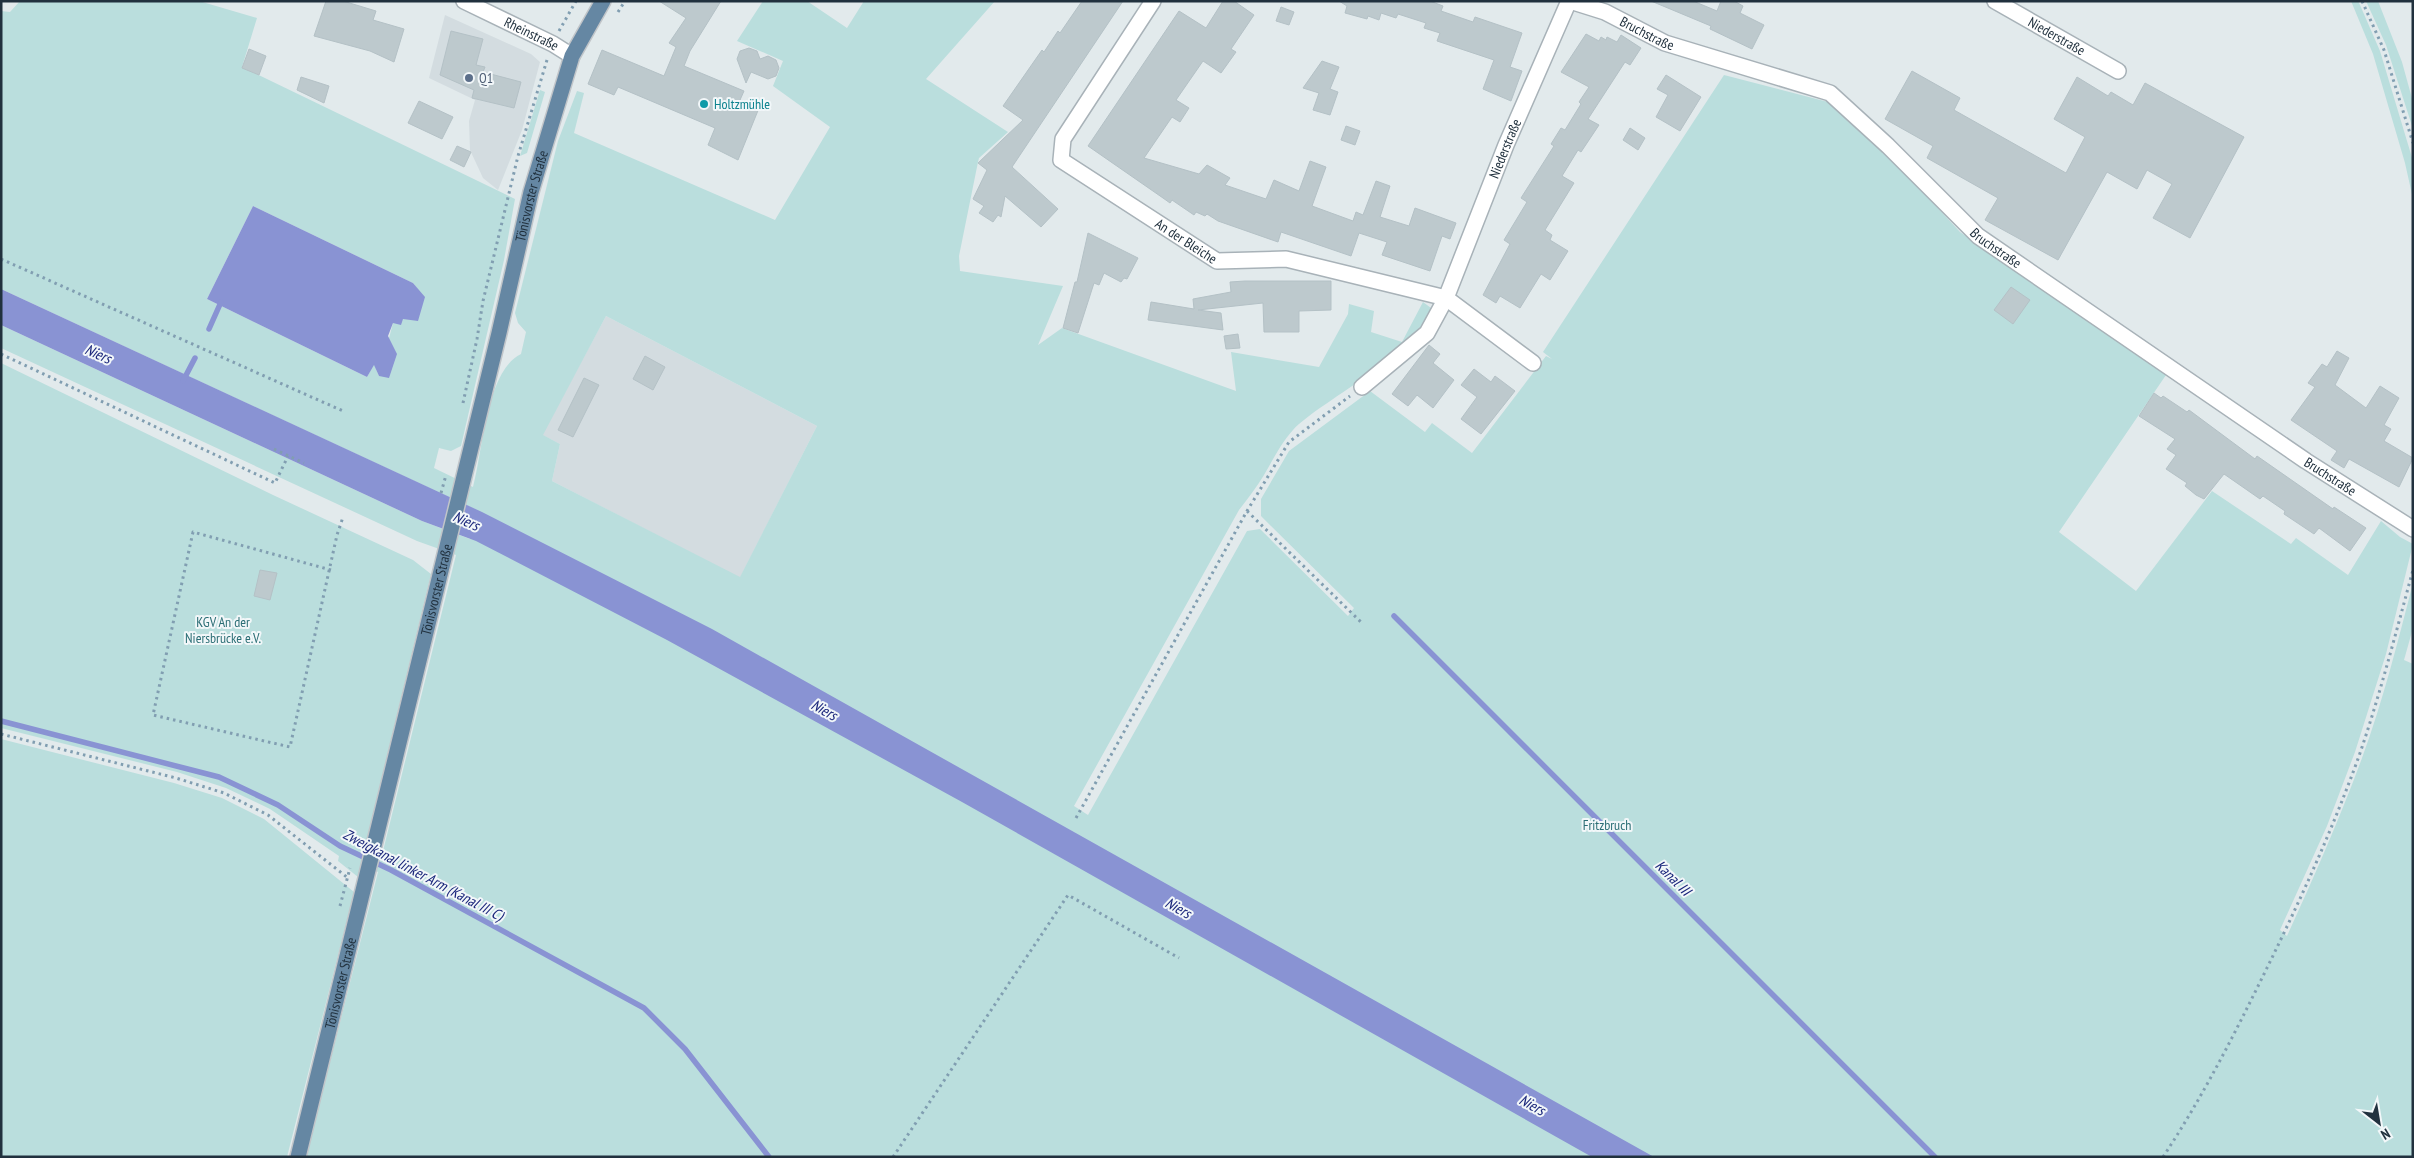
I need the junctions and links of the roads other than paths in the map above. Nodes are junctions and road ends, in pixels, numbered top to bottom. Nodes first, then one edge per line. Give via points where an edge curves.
1 (464, 1) edge
2 (603, 1) edge
3 (1153, 1) edge
4 (1570, 1) edge
5 (1995, 1) edge
6 (572, 56) junction
7 (2118, 71) dead end
8 (1446, 298) junction
9 (1533, 363) dead end
10 (1362, 387) road end
11 (2413, 529) edge
12 (298, 1157) edge

1 - 6 street, Rheinstraße
2 - 6 main road, Tönisvorster Straße
3 - 8 street, An der Bleiche via 1063,139 1061,160 1217,261 1286,259
4 - 8 street, Niederstraße via 1506,146
4 - 11 street, Bruchstraße via 1605,12 1665,43 1830,93 1978,236 2306,461
5 - 7 street, Niederstraße
6 - 12 main road, Tönisvorster Straße via 531,192 500,333
8 - 9 street
8 - 10 street via 1427,333

